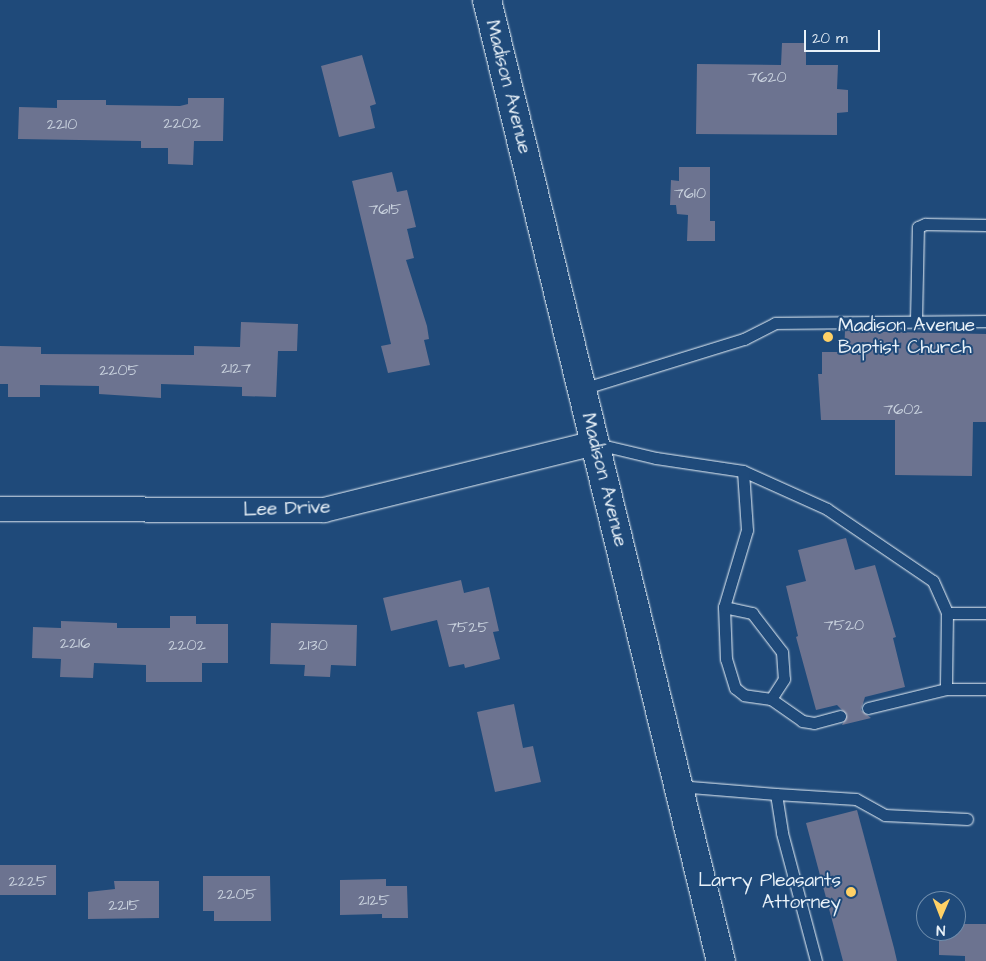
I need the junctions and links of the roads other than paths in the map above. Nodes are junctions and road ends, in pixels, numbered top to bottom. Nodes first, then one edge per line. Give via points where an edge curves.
1 (487, 0) edge
2 (986, 225) edge
3 (916, 320) junction
4 (986, 321) edge
5 (582, 389) junction
6 (595, 443) junction
7 (743, 471) junction
8 (0, 509) edge
9 (724, 607) junction
10 (947, 613) junction
11 (986, 613) edge
12 (946, 689) junction
13 (986, 689) edge
14 (770, 699) junction
15 (868, 708) dead end
16 (840, 716) dead end
17 (678, 786) junction
18 (776, 794) junction
19 (967, 819) dead end
20 (721, 961) edge
21 (816, 961) edge

1 - 5 main road, Madison Avenue
2 - 3 lane via 925,224 918,228
3 - 4 lane
3 - 5 lane via 776,323 744,339
5 - 6 main road, Madison Avenue
6 - 7 lane via 656,458
6 - 8 street, Lee Drive via 324,510
6 - 17 main road, Madison Avenue
7 - 9 lane via 747,530
7 - 10 lane via 826,509 933,581
9 - 14 lane via 726,659 735,688 744,695
9 - 14 lane via 752,612 782,652 784,679
10 - 11 lane
10 - 12 lane
12 - 13 lane
12 - 15 lane
14 - 16 lane via 802,721 814,723
17 - 18 lane
17 - 20 main road, Madison Avenue
18 - 19 lane via 856,799 885,815
18 - 21 lane via 782,834

